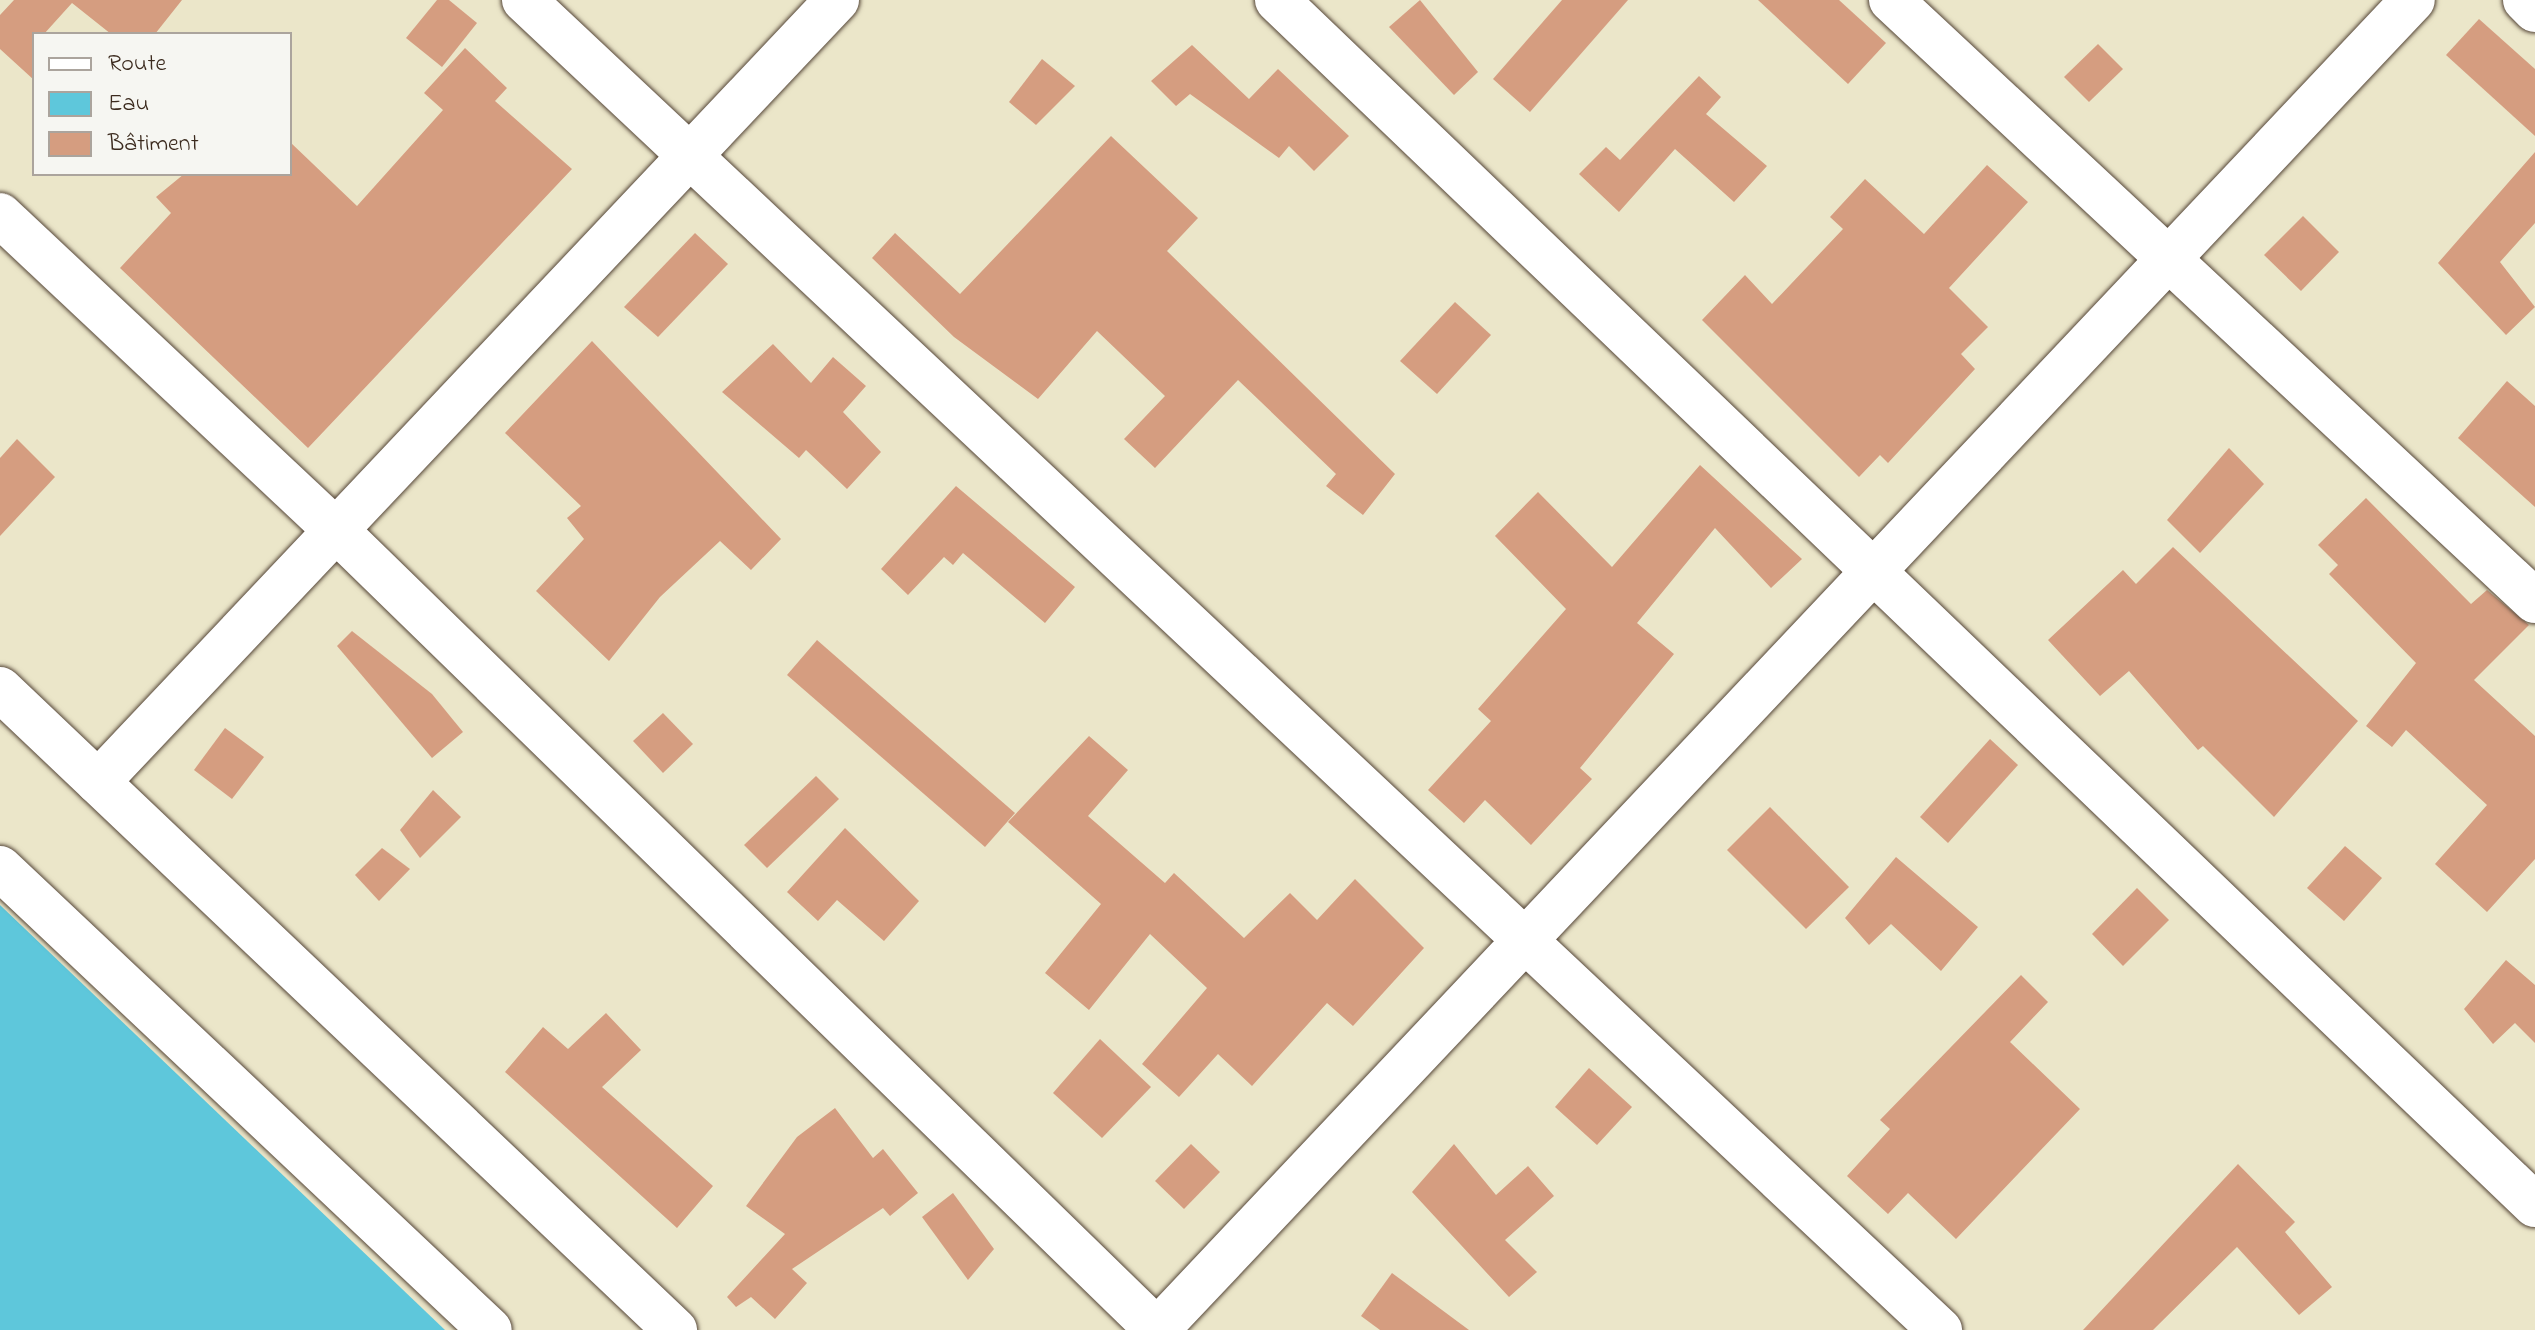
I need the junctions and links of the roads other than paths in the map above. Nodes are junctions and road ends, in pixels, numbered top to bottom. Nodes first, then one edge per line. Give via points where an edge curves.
1 (524, 0) edge
2 (837, 0) edge
3 (1277, 0) edge
4 (1891, 0) edge
5 (2413, 0) edge
6 (2525, 0) edge
7 (2535, 10) edge
8 (693, 152) junction
9 (0, 215) edge
10 (2170, 258) junction
11 (336, 530) junction
12 (1874, 571) junction
13 (2535, 601) edge
14 (0, 689) edge
15 (98, 782) junction
16 (0, 868) edge
17 (1525, 940) junction
18 (2535, 1205) edge
19 (490, 1330) edge
20 (675, 1330) edge
21 (1157, 1330) edge
22 (1940, 1330) edge

1 - 8 street
2 - 8 street
3 - 12 street
4 - 10 street
5 - 10 street
6 - 7 street
8 - 11 street
8 - 17 street
9 - 11 street
10 - 12 street
10 - 13 street
11 - 15 street
11 - 21 street
12 - 17 street
12 - 18 street
14 - 15 street
15 - 20 street
16 - 19 street
17 - 21 street
17 - 22 street

